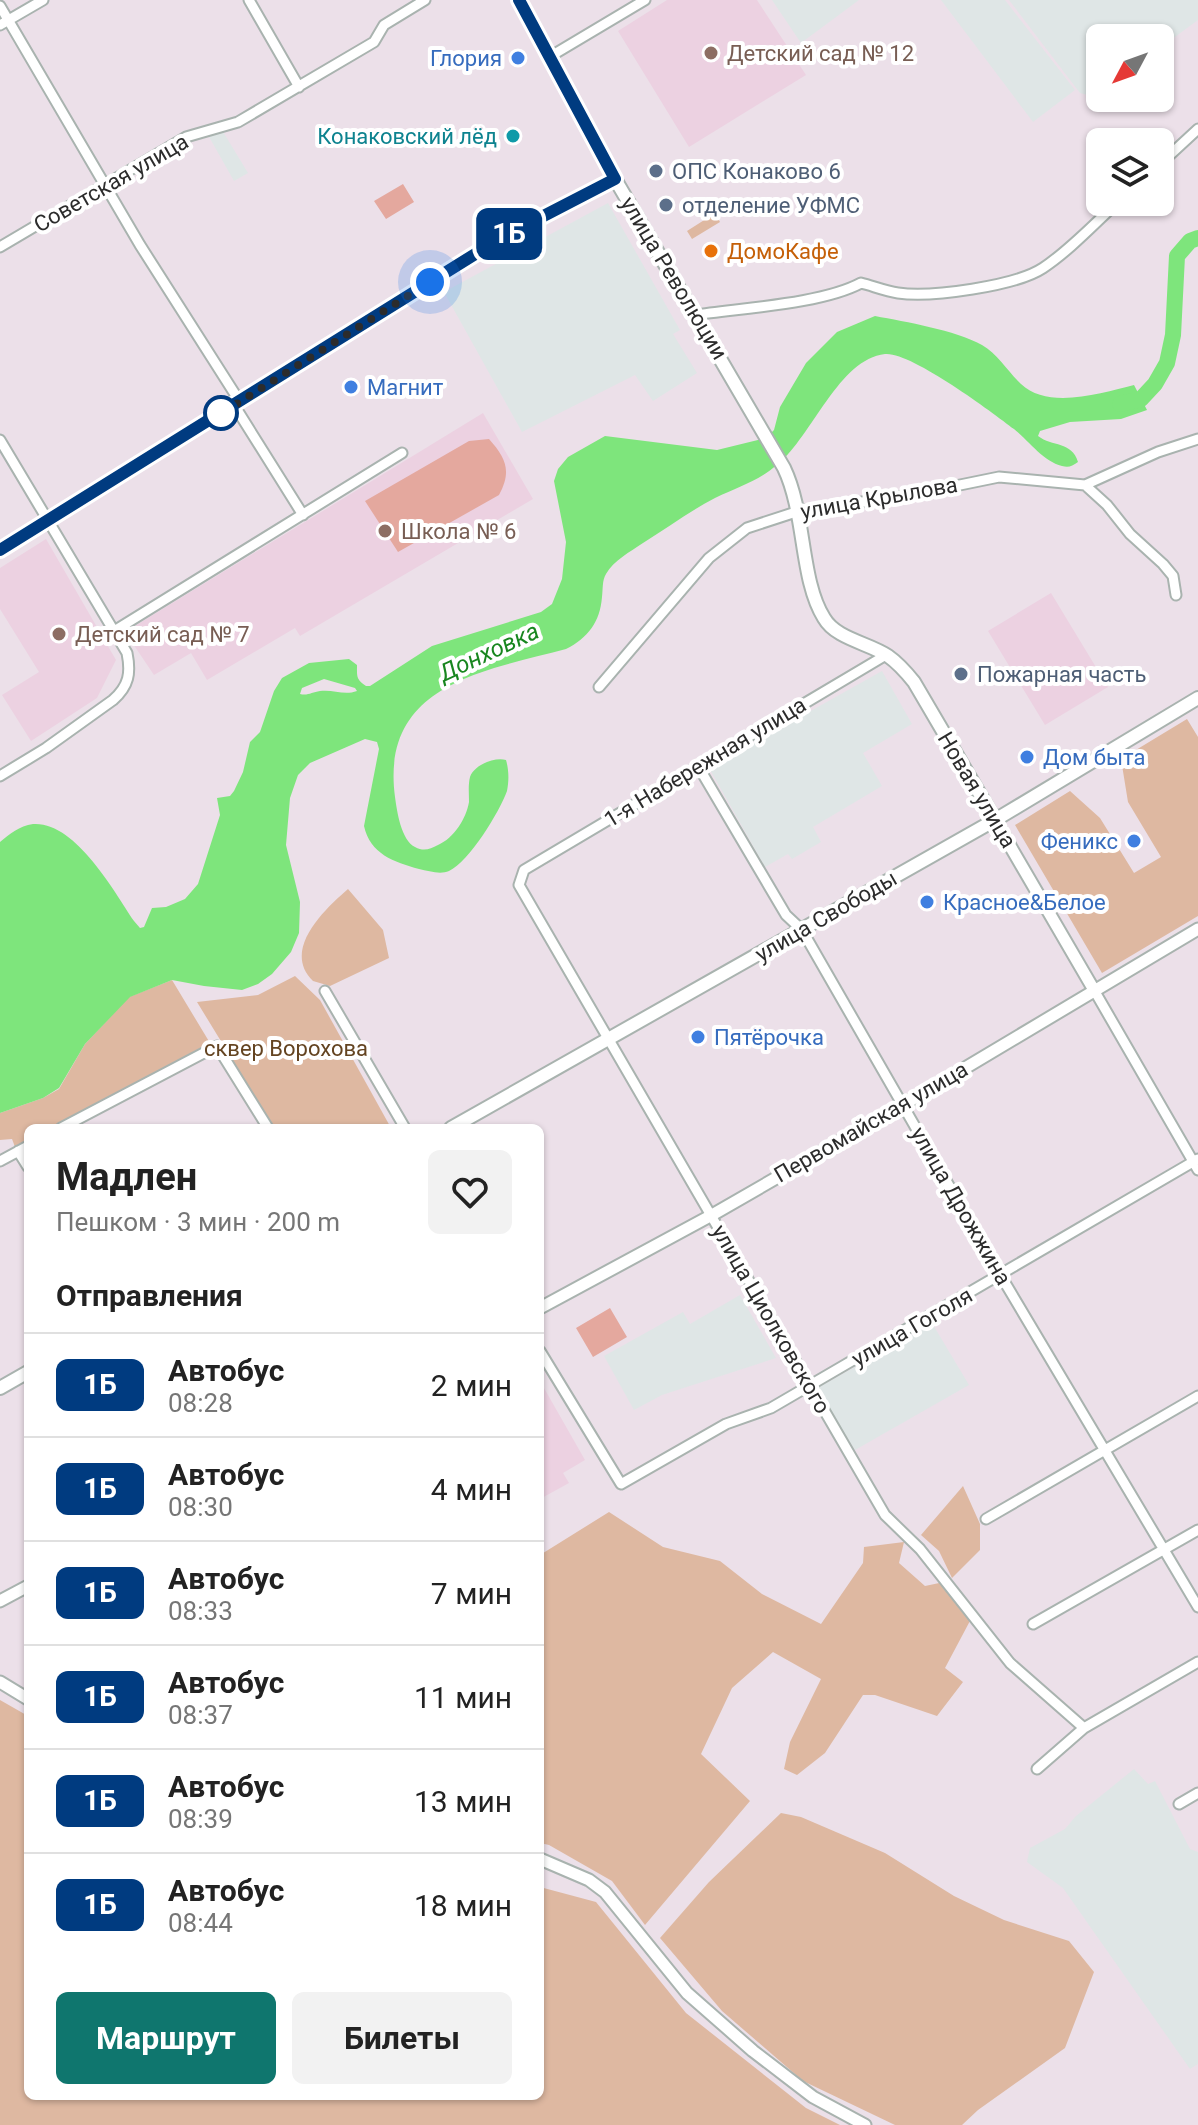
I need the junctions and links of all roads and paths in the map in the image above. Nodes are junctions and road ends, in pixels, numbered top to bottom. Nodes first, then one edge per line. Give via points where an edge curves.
1 (43, 0) edge
2 (249, 0) edge
3 (425, 0) edge
4 (519, 0) edge
5 (645, 0) edge
6 (0, 6) edge
7 (4, 23) edge
8 (551, 56) junction
9 (299, 87) junction
10 (1198, 129) edge
11 (1174, 151) edge
12 (615, 179) junction
13 (106, 186) junction
14 (1102, 216) edge
15 (0, 247) edge
16 (695, 315) junction
17 (237, 404) junction
18 (763, 428) joint
19 (1198, 439) edge
20 (0, 440) edge
21 (402, 453) dead end
22 (1085, 485) junction
23 (799, 511) junction
24 (303, 515) junction
25 (48, 520) junction
26 (0, 550) edge
27 (1176, 595) dead end
28 (114, 631) junction
29 (886, 655) junction
30 (599, 687) dead end
31 (1198, 698) edge
32 (698, 766) junction
33 (0, 776) edge
34 (995, 820) junction
35 (524, 870) joint
36 (1198, 929) edge
37 (802, 930) junction
38 (1094, 990) junction
39 (325, 991) dead end
40 (607, 1039) junction
41 (903, 1105) junction
42 (69, 1124) edge
43 (266, 1124) edge
44 (403, 1124) edge
45 (458, 1124) edge
46 (23, 1148) edge
47 (0, 1161) edge
48 (1196, 1164) edge
49 (712, 1215) junction
50 (1001, 1276) junction
51 (544, 1306) edge
52 (544, 1358) edge
53 (24, 1374) edge
54 (809, 1386) junction
55 (0, 1388) edge
56 (1198, 1396) edge
57 (1104, 1451) junction
58 (986, 1519) dead end
59 (1198, 1530) edge
60 (1164, 1550) junction
61 (24, 1588) edge
62 (0, 1601) edge
63 (1198, 1607) edge
64 (1033, 1624) dead end
65 (1198, 1662) edge
66 (0, 1682) edge
67 (24, 1697) edge
68 (1084, 1728) junction
69 (1037, 1769) dead end
70 (1198, 1793) edge
71 (1179, 1804) dead end
72 (544, 1861) edge
73 (865, 2125) edge

1 - 7 street
2 - 9 street
3 - 9 street, Советская улица via 384,25 374,42
4 - 8 street, улица Революции
5 - 8 street
6 - 7 street
7 - 13 street
8 - 12 street, улица Революции
9 - 13 street, Советская улица via 238,122 186,137
10 - 11 street
12 - 16 main road, улица Революции
12 - 17 main road via 501,238
13 - 15 street, Советская улица
13 - 17 street
14 - 16 street via 1042,269 1022,278 928,294 861,283 810,298
16 - 18 main road, улица Революции
17 - 24 street
17 - 25 main road
18 - 23 main road, Новая улица via 793,487
19 - 22 street
20 - 25 street
21 - 24 street
22 - 23 street, улица Крылова via 999,477
22 - 27 street via 1173,576
23 - 29 main road, Новая улица via 811,582 824,620
23 - 30 street, улица Крылова via 747,528 709,558
24 - 28 street
25 - 26 main road
25 - 28 street
28 - 33 street via 130,668 122,692
29 - 32 street, 1-я Набережная улица
29 - 34 main road, Новая улица via 914,682
31 - 34 main road, улица Свободы
32 - 35 street, 1-я Набережная улица
32 - 37 street, улица Дрожжина via 786,915
34 - 37 main road, улица Свободы
34 - 38 street, Новая улица
35 - 40 street, улица Циолковского via 519,885
36 - 38 street, Первомайская улица
37 - 40 main road, улица Свободы
37 - 41 street, улица Дрожжина
38 - 41 street, Первомайская улица
38 - 48 street, Новая улица
39 - 44 street
40 - 45 main road, улица Свободы
40 - 49 street, улица Циолковского
41 - 49 street, Первомайская улица
41 - 50 street, улица Дрожжина
42 - 43 street via 217,1046
46 - 47 street
48 - 50 street, улица Гоголя
49 - 51 street, Первомайская улица
49 - 54 street, улица Циолковского
50 - 54 street, улица Гоголя
50 - 57 street, улица Дрожжина
52 - 54 street, улица Гоголя via 621,1484 726,1424 771,1408
53 - 55 main road
54 - 68 street, улица Циолковского via 885,1515 920,1549 1010,1663
56 - 57 street
57 - 58 street
57 - 60 street, улица Дрожжина
59 - 60 street
60 - 63 street, улица Дрожжина
60 - 64 street
61 - 62 street
65 - 68 street
66 - 67 street
68 - 69 street
70 - 71 street
72 - 73 street via 605,1892 698,2003 813,2097

